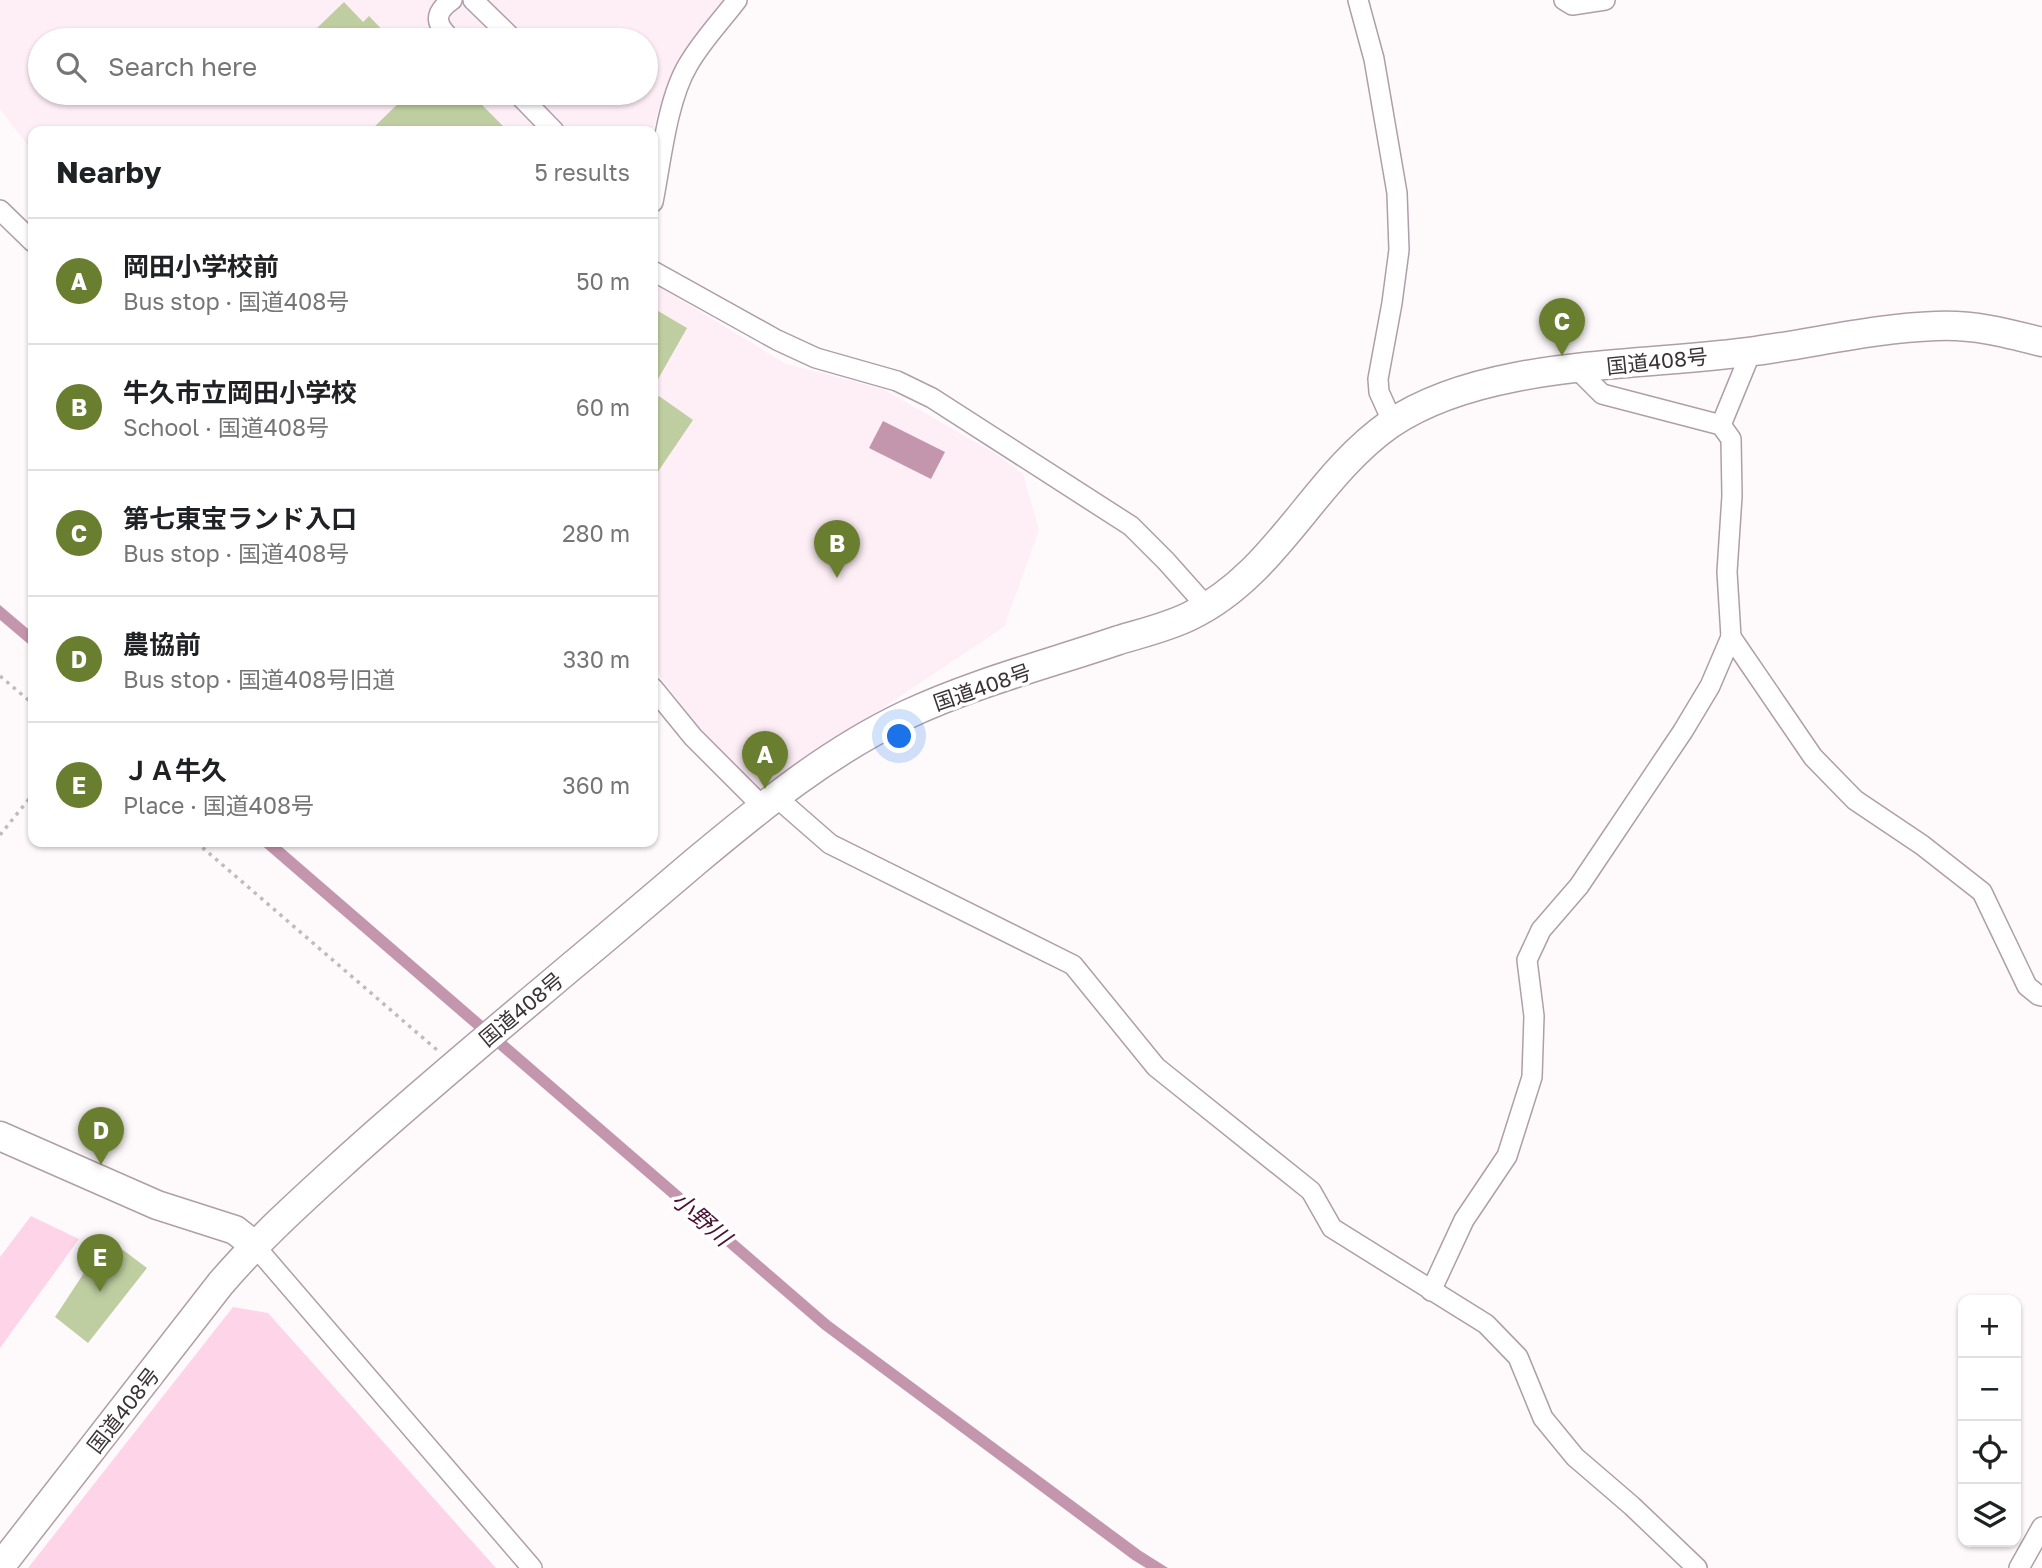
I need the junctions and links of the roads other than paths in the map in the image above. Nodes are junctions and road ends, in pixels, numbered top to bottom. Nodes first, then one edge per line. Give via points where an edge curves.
1 (452, 0) edge
2 (473, 0) edge
3 (737, 0) edge
4 (1357, 0) edge
5 (1564, 0) edge
6 (1605, 0) edge
7 (441, 28) edge
8 (501, 28) edge
9 (529, 105) edge
10 (549, 126) edge
11 (658, 177) edge
12 (0, 210) edge
13 (28, 237) edge
14 (658, 274) edge
15 (2042, 342) edge
16 (1751, 352) junction
17 (1577, 369) junction
18 (1393, 423) junction
19 (1721, 425) junction
20 (1207, 607) junction
21 (1731, 637) junction
22 (658, 694) edge
23 (768, 801) junction
24 (2042, 996) edge
25 (0, 1136) edge
26 (254, 1245) junction
27 (1431, 1291) junction
28 (2042, 1527) edge
29 (0, 1567) edge
30 (532, 1568) edge
31 (1697, 1568) edge
32 (2020, 1568) edge

1 - 7 street via 441,9
2 - 8 street
3 - 11 street via 679,82
4 - 18 street via 1374,60 1396,193 1399,250 1378,379 1379,393
5 - 6 street via 1572,5
9 - 10 street
12 - 13 street
14 - 20 street via 816,358 897,381 932,398 1130,526
15 - 16 highway, 国道408号 via 1994,330 1935,326
16 - 17 highway, 国道408号
16 - 19 street
17 - 18 highway, 国道408号 via 1477,385 1417,408
17 - 19 street via 1602,394
18 - 20 highway, 国道408号 via 1339,468 1248,576
19 - 21 street via 1731,439 1727,572
20 - 23 highway, 国道408号 via 905,716 839,752
21 - 24 street via 1783,715 1855,800 1982,892 2026,986
21 - 27 street via 1710,686 1683,731 1578,886 1541,930 1527,960 1534,1016 1532,1077 1507,1156 1464,1220
22 - 23 street via 693,737
23 - 26 highway, 国道408号 via 377,1132
23 - 27 street via 830,844 1073,965 1156,1067 1311,1191 1332,1228
25 - 26 highway via 157,1205 235,1230
26 - 29 highway, 国道408号
26 - 30 street
27 - 31 street via 1486,1324 1518,1357 1543,1418 1575,1457
28 - 32 street

